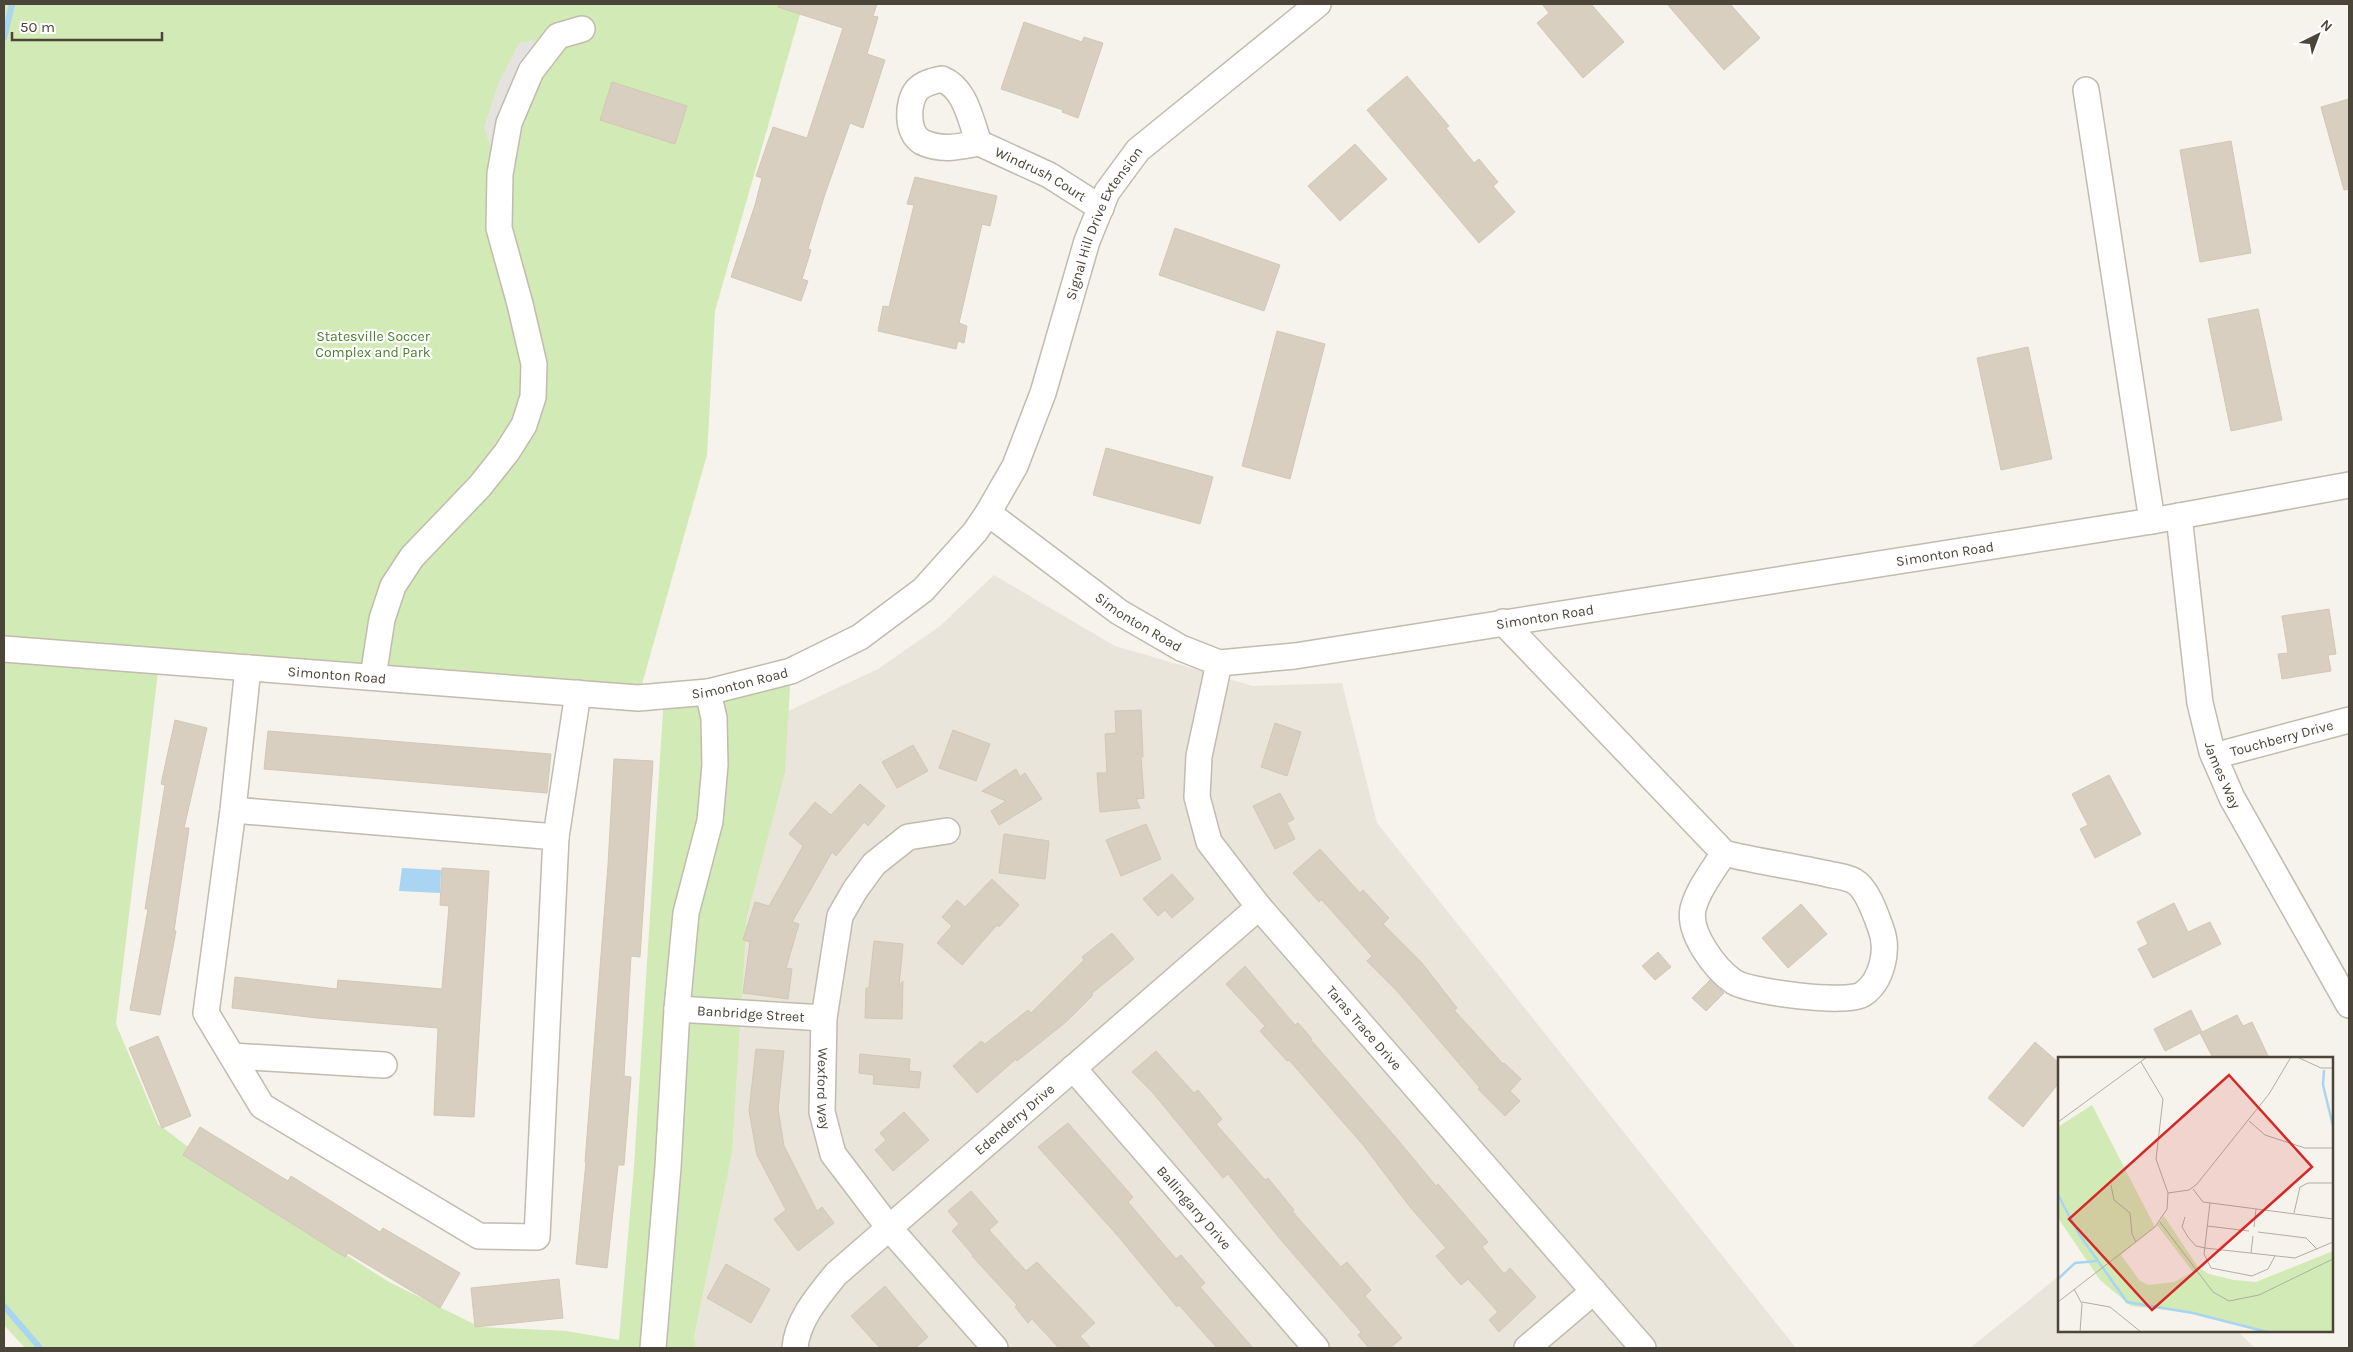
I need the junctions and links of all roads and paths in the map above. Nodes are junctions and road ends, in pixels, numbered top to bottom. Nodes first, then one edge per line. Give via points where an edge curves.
1 (1318, 4) edge
2 (582, 29) dead end
3 (2086, 90) dead end
4 (979, 142) dead end
5 (1101, 208) junction
6 (2349, 485) edge
7 (988, 513) junction
8 (2179, 516) junction
9 (2152, 521) junction
10 (1504, 622) junction
11 (4, 649) edge
12 (1219, 663) junction
13 (248, 668) junction
14 (373, 678) junction
15 (708, 692) junction
16 (578, 693) junction
17 (2349, 720) edge
18 (2214, 756) junction
19 (233, 810) junction
20 (947, 831) dead end
21 (556, 837) junction
22 (1724, 852) junction
23 (1260, 908) junction
24 (2349, 1005) edge
25 (677, 1009) junction
26 (824, 1018) junction
27 (232, 1056) junction
28 (384, 1065) dead end
29 (1073, 1068) junction
30 (890, 1229) junction
31 (1594, 1291) junction
32 (653, 1348) edge
33 (795, 1348) edge
34 (995, 1348) edge
35 (1316, 1348) edge
36 (1527, 1348) edge
37 (1643, 1348) edge

1 - 5 street, Signal Hill Drive Extension via 1138,150 1108,192
2 - 14 street via 558,36 530,71 509,123 500,174 499,228 534,364 533,397 524,425 480,486 412,557 393,586 382,620
3 - 9 street
4 - 5 street, Windrush Court via 1049,175
5 - 7 street, Signal Hill Drive Extension via 1087,240 1043,393 1015,466
6 - 8 street, Simonton Road
7 - 12 street, Simonton Road via 1119,612 1181,648
7 - 15 street, Simonton Road via 922,590 860,637 791,671
8 - 9 street, Simonton Road
8 - 18 street, James Way via 2200,703
9 - 10 street, Simonton Road
10 - 12 street, Simonton Road via 1295,656
10 - 22 street
11 - 13 street, Simonton Road
12 - 23 street, Taras Trace Drive via 1198,756 1197,797 1210,842
13 - 14 street, Simonton Road
13 - 19 street
14 - 16 street, Simonton Road
15 - 16 street, Simonton Road via 638,698
15 - 25 street via 714,718 716,765 711,811 686,913
16 - 21 street
17 - 18 street, Touchberry Drive
18 - 24 street, James Way via 2232,798
19 - 21 street
19 - 27 street via 206,1013
20 - 26 street, Wexford Way via 908,837 874,864 855,890 840,916
21 - 27 street via 538,1237 479,1236 470,1231 262,1106
22 - 22 street via 1854,881 1872,903 1884,936 1884,960 1877,978 1863,995 1838,1000 1775,993 1735,983 1716,966 1698,940 1693,910
23 - 29 street, Edenderry Drive
23 - 31 street, Taras Trace Drive
25 - 26 street, Banbridge Street
25 - 32 street
26 - 30 street, Wexford Way via 822,1112 833,1154
27 - 28 street
29 - 30 street, Edenderry Drive
29 - 35 street, Ballingarry Drive
30 - 33 street, Edenderry Drive via 836,1274 817,1296 796,1336
30 - 34 street, Wexford Way
31 - 36 street
31 - 37 street, Taras Trace Drive

